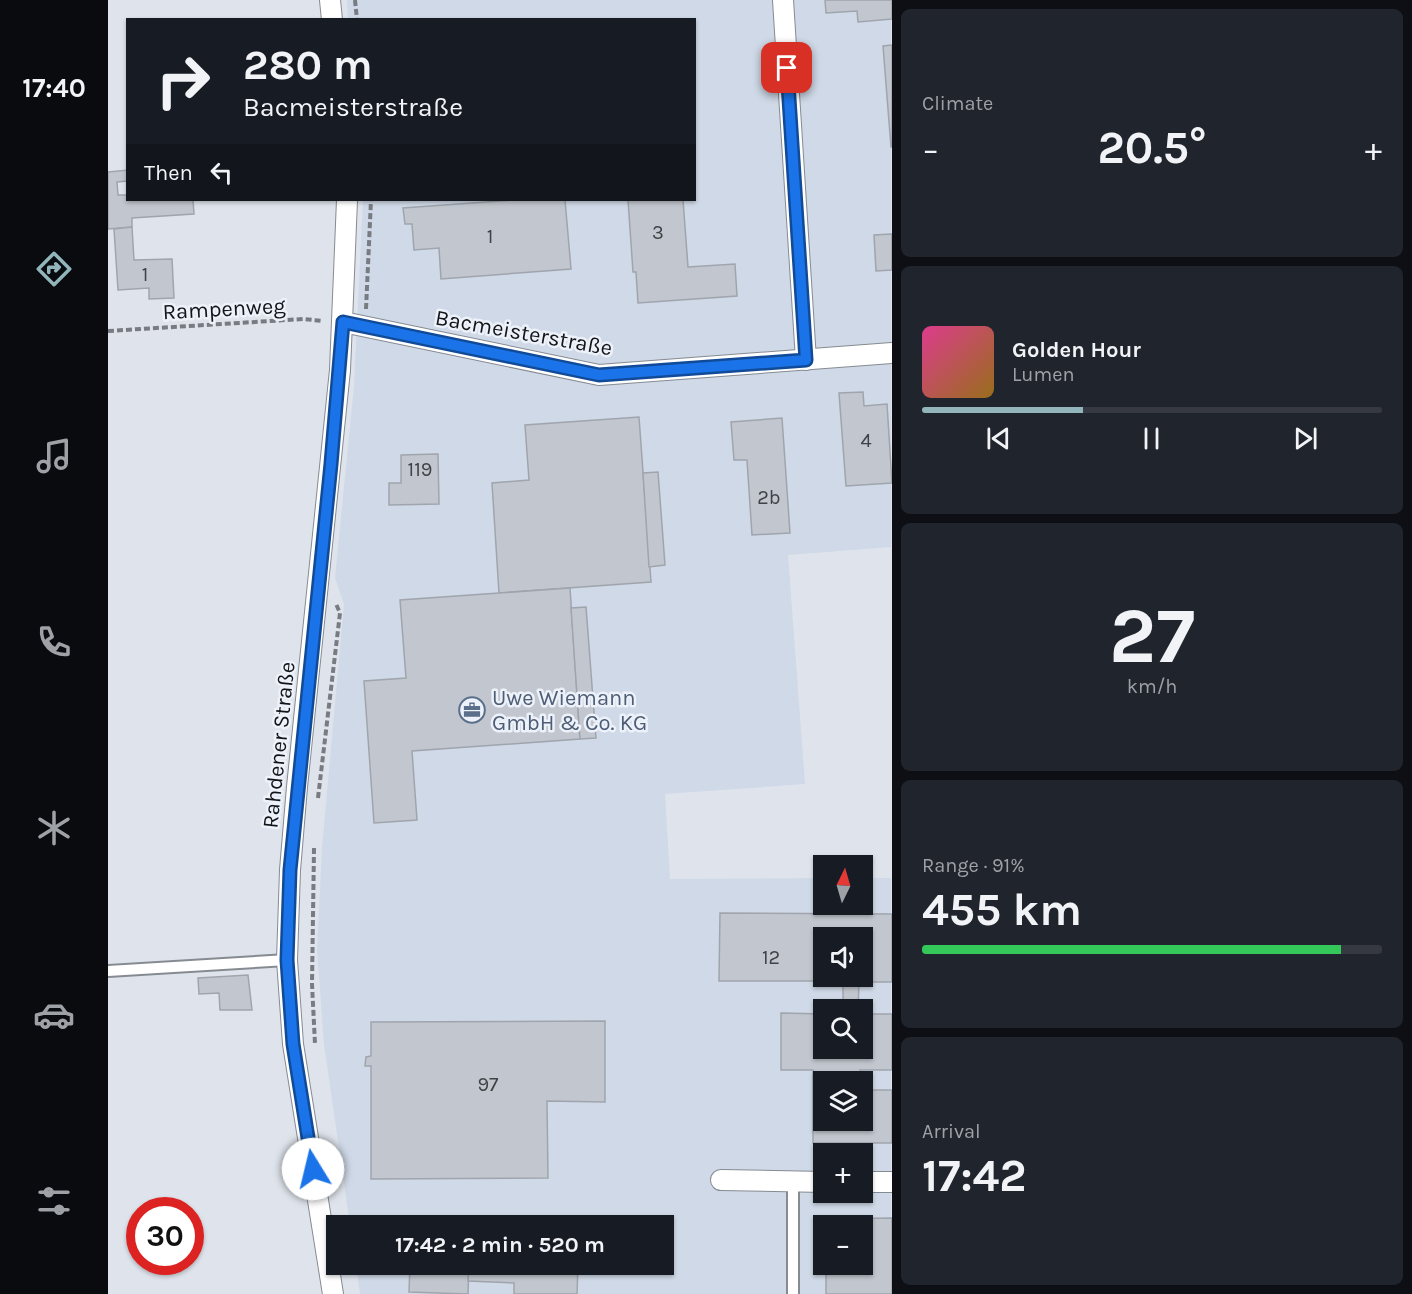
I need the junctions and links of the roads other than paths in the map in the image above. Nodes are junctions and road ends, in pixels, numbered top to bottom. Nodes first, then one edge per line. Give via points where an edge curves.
1 (330, 0) edge
2 (783, 0) edge
3 (332, 18) edge
4 (347, 201) edge
5 (343, 322) junction
6 (891, 353) edge
7 (806, 360) junction
8 (287, 960) junction
9 (108, 970) edge
10 (721, 1180) dead end
11 (793, 1181) junction
12 (813, 1182) edge
13 (873, 1182) edge
14 (891, 1182) edge
15 (333, 1294) edge
16 (793, 1294) edge

1 - 3 street
2 - 7 street
4 - 5 street, Rahdener Straße
5 - 7 street, Bacmeisterstraße via 599,375
5 - 8 street, Rahdener Straße via 295,811
6 - 7 street, Bacmeisterstraße
8 - 9 lane
8 - 15 street, Rahdener Straße via 293,1044
10 - 11 street
11 - 12 street
11 - 16 lane
13 - 14 street

